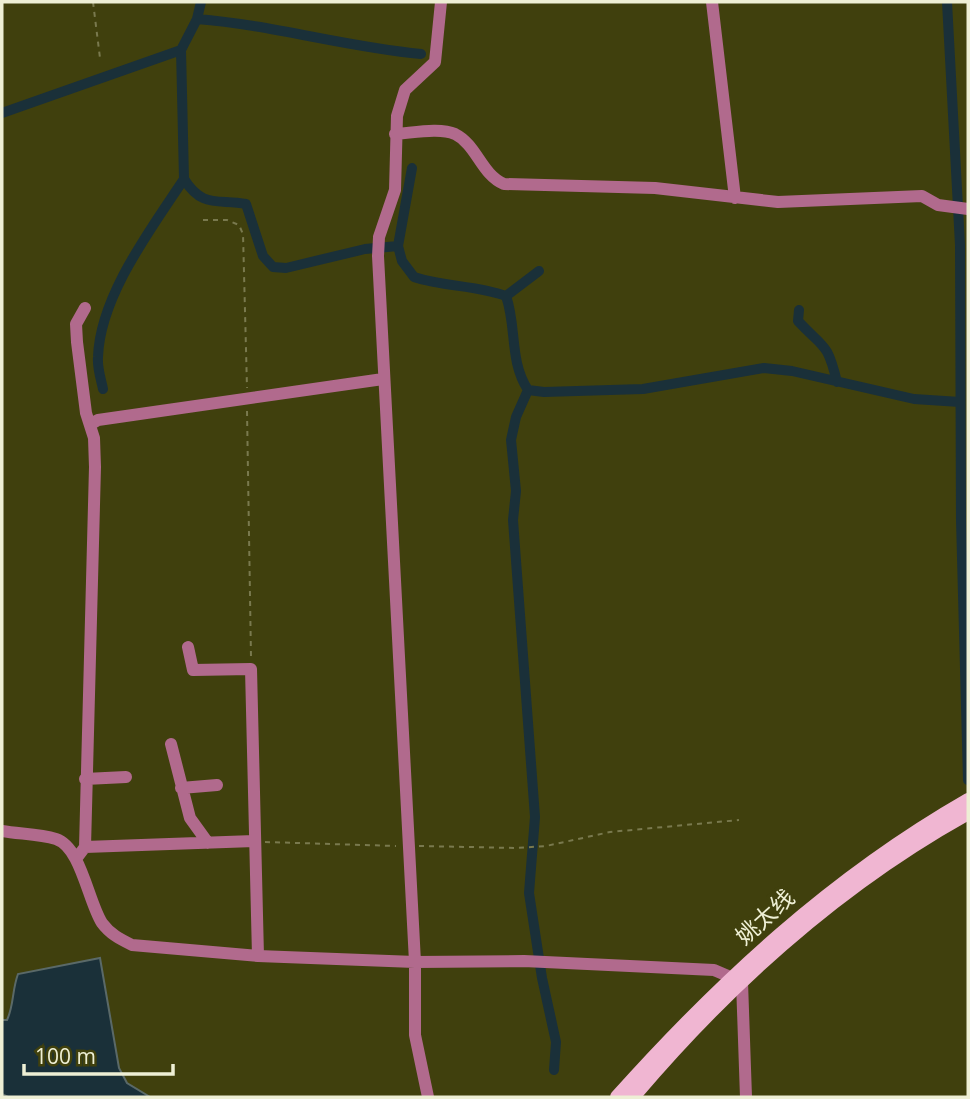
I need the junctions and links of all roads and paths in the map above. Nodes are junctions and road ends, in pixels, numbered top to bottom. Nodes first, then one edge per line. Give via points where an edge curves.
1 (93, 2) edge
2 (441, 2) edge
3 (712, 2) edge
4 (100, 58) dead end
5 (395, 134) junction
6 (735, 198) junction
7 (968, 209) edge
8 (203, 220) dead end
9 (85, 308) dead end
10 (383, 379) junction
11 (247, 398) junction
12 (91, 424) junction
13 (188, 647) dead end
14 (251, 668) junction
15 (171, 744) dead end
16 (125, 777) dead end
17 (85, 779) junction
18 (217, 785) dead end
19 (181, 788) junction
20 (968, 800) edge
21 (968, 813) edge
22 (948, 818) junction
23 (739, 820) dead end
24 (2, 831) edge
25 (254, 841) junction
26 (208, 843) junction
27 (407, 846) junction
28 (85, 847) junction
29 (76, 859) junction
30 (258, 956) junction
31 (415, 962) junction
32 (737, 980) junction
33 (644, 1091) edge
34 (428, 1097) edge
35 (618, 1097) edge
36 (632, 1097) edge
37 (746, 1097) edge

1 - 4 path
2 - 5 street via 435,62 405,90
3 - 6 street
5 - 6 street via 454,134 487,172 504,184 655,188
5 - 10 street via 395,190 379,237 378,256
6 - 7 street via 778,202 922,196 938,205
8 - 11 path via 227,220 239,225 243,234
9 - 12 street via 76,324
10 - 11 street
10 - 27 street
11 - 12 street
11 - 14 path
12 - 17 street via 95,467
13 - 14 street via 193,670
14 - 25 street
15 - 19 street
16 - 17 street
17 - 28 street
18 - 19 street
19 - 26 street via 190,818
20 - 22 main road, 姚太线
21 - 22 main road, 姚太线
22 - 32 main road, 姚太线
23 - 27 path via 610,832 546,846
24 - 29 street via 57,839
25 - 26 street
25 - 27 path
25 - 30 street
26 - 28 street
27 - 31 street
28 - 29 street
29 - 30 street via 102,922 116,937 132,945
30 - 31 street
31 - 32 street via 702,968
31 - 34 street via 415,1035
32 - 33 main road, 姚太线
32 - 35 main road, 姚太线
32 - 37 street
33 - 36 main road, 姚太线

